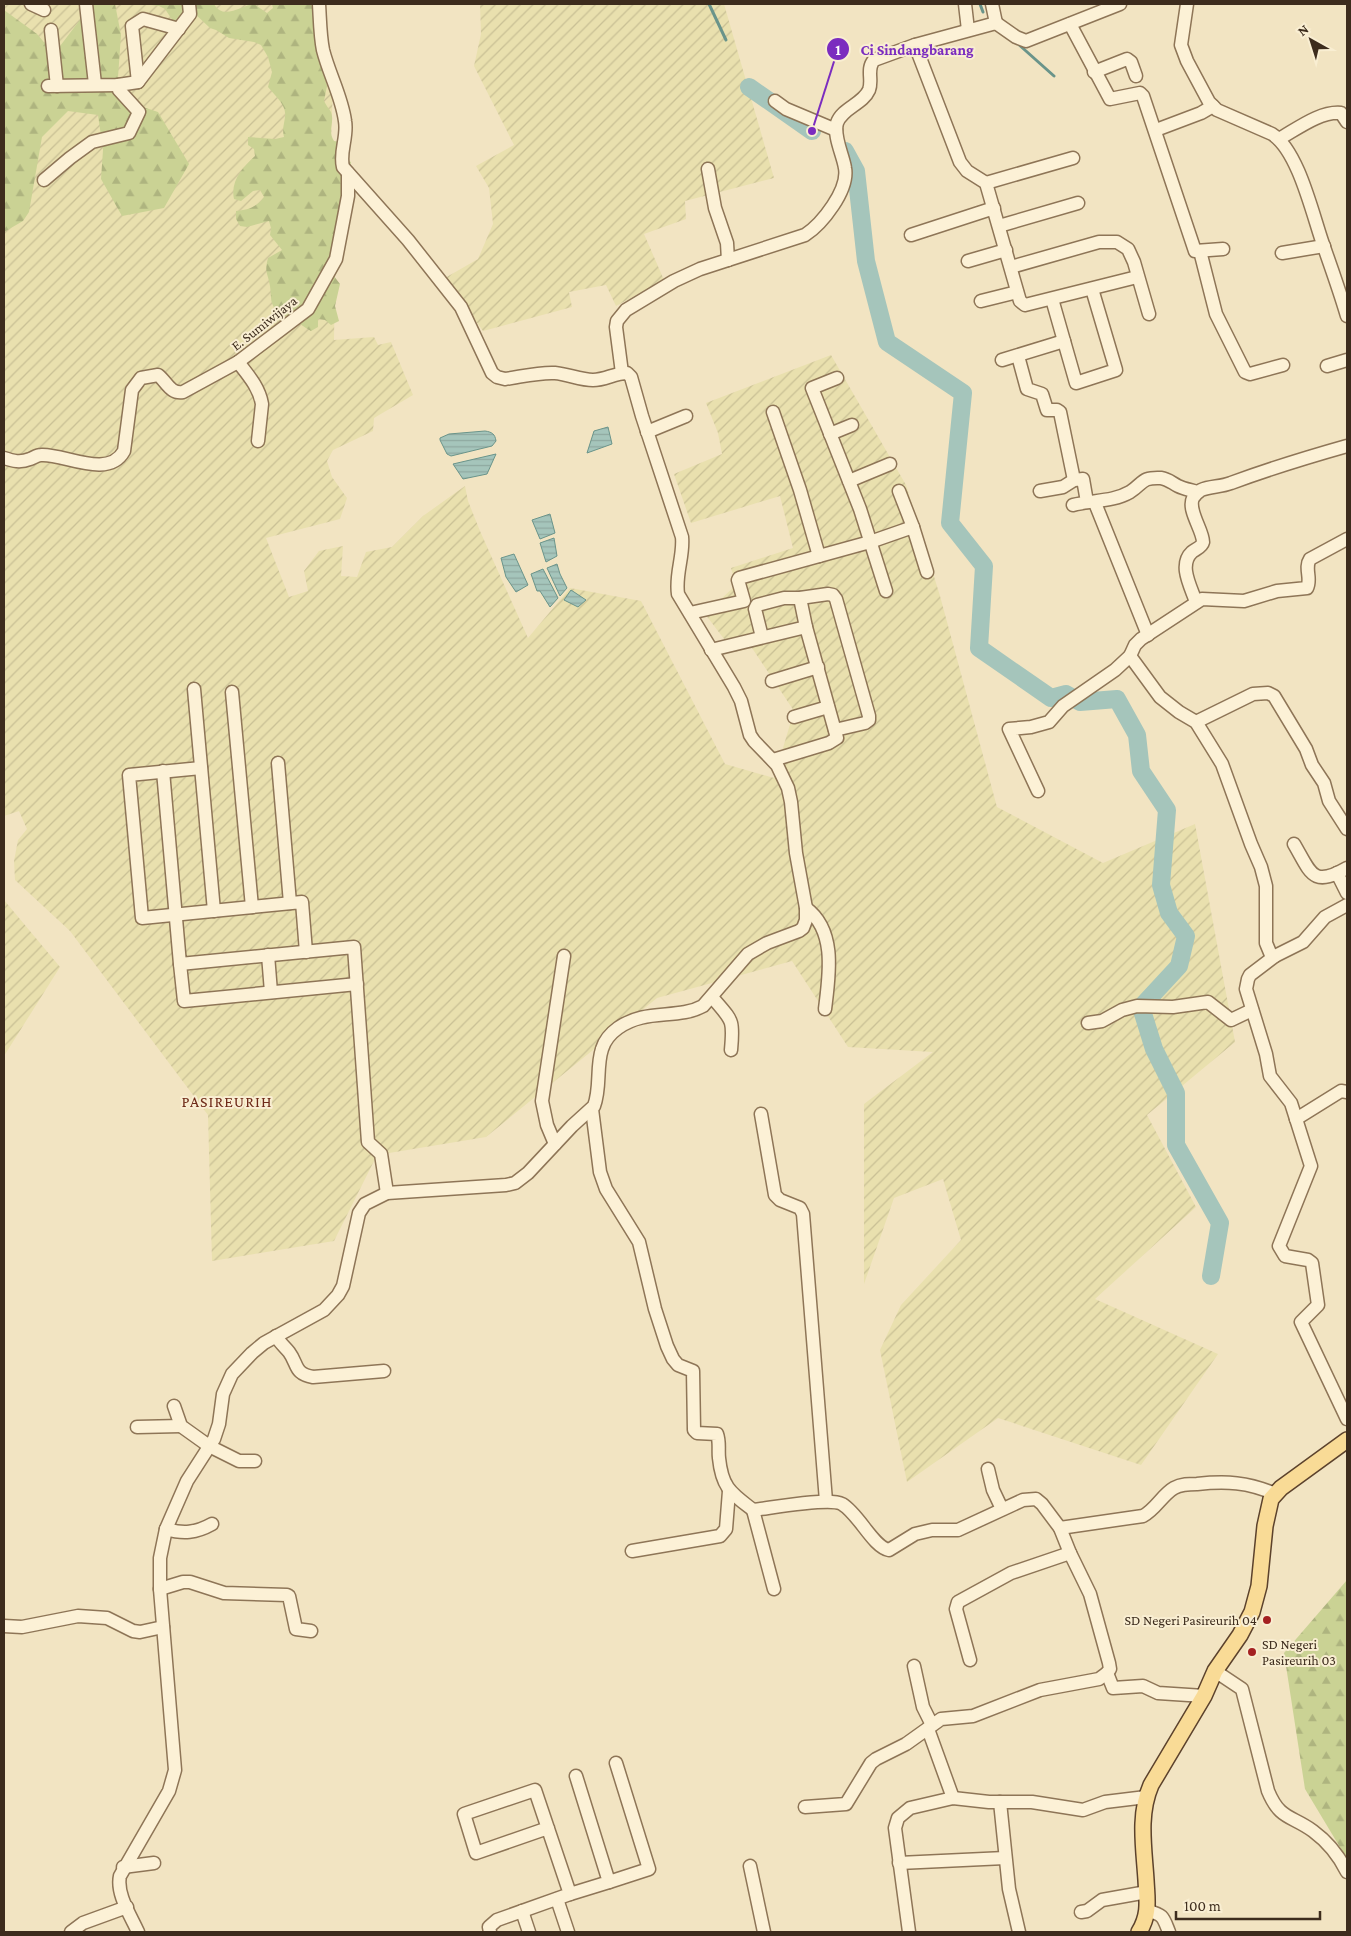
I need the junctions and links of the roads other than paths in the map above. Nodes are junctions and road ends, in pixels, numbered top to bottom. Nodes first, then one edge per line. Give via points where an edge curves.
1 (31, 4) edge
2 (86, 4) edge
3 (189, 4) edge
4 (319, 4) edge
5 (965, 4) edge
6 (992, 4) edge
7 (1120, 4) edge
8 (1187, 4) edge
9 (44, 10) dead end
10 (996, 24) junction
11 (1070, 24) junction
12 (179, 29) junction
13 (51, 30) dead end
14 (968, 30) junction
15 (915, 45) junction
16 (1094, 72) junction
17 (1136, 76) dead end
18 (138, 82) junction
19 (95, 84) junction
20 (118, 85) junction
21 (775, 101) dead end
22 (1213, 106) junction
23 (1347, 122) edge
24 (836, 130) junction
25 (1156, 130) junction
26 (1279, 139) junction
27 (1073, 158) dead end
28 (708, 169) dead end
29 (348, 173) junction
30 (44, 180) dead end
31 (986, 183) junction
32 (1078, 203) dead end
33 (994, 208) junction
34 (999, 226) junction
35 (911, 236) dead end
36 (1324, 246) junction
37 (1223, 249) dead end
38 (1006, 250) junction
39 (1200, 251) junction
40 (1282, 253) dead end
41 (728, 260) junction
42 (968, 261) dead end
43 (1010, 267) junction
44 (1137, 277) junction
45 (1092, 289) junction
46 (1017, 292) junction
47 (1052, 299) junction
48 (981, 301) dead end
49 (1148, 314) dead end
50 (1347, 316) edge
51 (1064, 341) junction
52 (1018, 356) junction
53 (1002, 360) dead end
54 (1347, 360) edge
55 (238, 362) junction
56 (1283, 365) dead end
57 (1327, 366) dead end
58 (622, 373) junction
59 (837, 378) dead end
60 (773, 412) dead end
61 (686, 416) dead end
62 (852, 425) dead end
63 (647, 432) junction
64 (830, 434) junction
65 (258, 441) dead end
66 (1347, 446) edge
67 (4, 458) edge
68 (890, 464) dead end
69 (1074, 480) junction
70 (849, 481) junction
71 (899, 491) dead end
72 (1040, 491) dead end
73 (1197, 492) junction
74 (1091, 502) junction
75 (1073, 505) dead end
76 (914, 527) junction
77 (1347, 539) edge
78 (870, 542) junction
79 (819, 556) junction
80 (927, 572) dead end
81 (886, 591) dead end
82 (800, 598) junction
83 (1196, 602) junction
84 (690, 613) junction
85 (806, 627) junction
86 (1148, 635) junction
87 (762, 638) junction
88 (711, 650) junction
89 (1130, 656) junction
90 (818, 667) junction
91 (772, 681) dead end
92 (194, 689) dead end
93 (232, 692) dead end
94 (828, 706) junction
95 (794, 717) dead end
96 (1196, 722) junction
97 (835, 730) junction
98 (773, 760) junction
99 (278, 763) dead end
100 (201, 768) junction
101 (163, 771) junction
102 (1038, 791) dead end
103 (1347, 829) edge
104 (1294, 844) dead end
105 (1342, 870) edge
106 (1347, 893) edge
107 (290, 903) junction
108 (1347, 905) edge
109 (252, 907) junction
110 (806, 908) junction
111 (214, 911) junction
112 (176, 914) junction
113 (306, 952) junction
114 (268, 955) junction
115 (564, 956) dead end
116 (1275, 956) junction
117 (180, 964) junction
118 (357, 984) junction
119 (271, 992) junction
120 (712, 997) junction
121 (825, 1009) dead end
122 (1252, 1010) junction
123 (1088, 1023) dead end
124 (731, 1050) dead end
125 (1347, 1092) edge
126 (592, 1109) junction
127 (761, 1114) dead end
128 (1296, 1119) junction
129 (556, 1144) junction
130 (387, 1193) junction
131 (276, 1336) junction
132 (384, 1371) dead end
133 (174, 1406) dead end
134 (1347, 1419) edge
135 (181, 1426) junction
136 (137, 1427) dead end
137 (1347, 1440) edge
138 (209, 1446) junction
139 (255, 1461) dead end
140 (988, 1469) dead end
141 (729, 1491) junction
142 (1276, 1494) junction
143 (826, 1501) junction
144 (1002, 1509) junction
145 (753, 1510) junction
146 (212, 1524) dead end
147 (1060, 1528) junction
148 (166, 1529) junction
149 (632, 1551) dead end
150 (1070, 1553) junction
151 (160, 1589) junction
152 (774, 1589) dead end
153 (4, 1626) edge
154 (163, 1627) junction
155 (311, 1631) dead end
156 (970, 1660) dead end
157 (914, 1666) dead end
158 (1215, 1671) junction
159 (1107, 1673) junction
160 (1204, 1696) junction
161 (930, 1727) junction
162 (616, 1762) dead end
163 (576, 1776) dead end
164 (1146, 1797) junction
165 (953, 1798) junction
166 (1000, 1802) junction
167 (805, 1807) dead end
168 (548, 1828) junction
169 (1005, 1858) junction
170 (154, 1863) dead end
171 (899, 1863) junction
172 (750, 1866) dead end
173 (124, 1867) junction
174 (1347, 1872) edge
175 (609, 1882) junction
176 (1147, 1892) junction
177 (564, 1897) junction
178 (127, 1907) junction
179 (522, 1911) junction
180 (1148, 1911) junction
181 (1081, 1912) dead end
182 (71, 1932) edge
183 (138, 1932) edge
184 (490, 1932) edge
185 (529, 1932) edge
186 (568, 1932) edge
187 (764, 1932) edge
188 (908, 1932) edge
189 (1019, 1932) edge
190 (1139, 1932) edge
191 (1169, 1932) edge

1 - 9 street
2 - 19 street
3 - 12 street via 190,14
4 - 29 street, E. Sumiwijaya via 323,50 345,119 342,165
5 - 14 street
6 - 10 street
7 - 11 street
8 - 22 street via 1181,45 1200,87
10 - 11 street via 1016,38 1026,40
10 - 14 street
11 - 16 street
12 - 18 street
12 - 18 street via 143,19 132,26
13 - 19 street via 53,86
14 - 15 street
15 - 24 street via 872,62 869,89 840,117
15 - 31 street via 960,162 967,171
16 - 17 street via 1128,59
16 - 25 street via 1110,99 1142,94
18 - 20 street
19 - 20 street
20 - 30 street via 138,112 130,132 92,142
21 - 24 street via 786,109
22 - 25 street
22 - 26 street
23 - 26 street via 1340,113 1333,112
24 - 41 street via 846,177 844,186 820,222 805,235
25 - 39 street via 1194,249
26 - 36 street via 1286,147 1307,193
27 - 31 street
28 - 41 street via 715,208 727,243
29 - 55 street, E. Sumiwijaya via 346,212 336,259 321,289 308,310
29 - 58 street via 408,240 461,307 497,378 504,380 552,373 591,380
31 - 33 street
32 - 34 street
33 - 34 street
33 - 35 street
34 - 38 street
36 - 40 street
36 - 50 street
37 - 39 street
38 - 42 street
38 - 43 street
39 - 56 street via 1216,314 1245,372 1250,374
41 - 58 street via 674,281 620,315 616,333
43 - 44 street via 1110,241 1128,249
43 - 46 street
44 - 45 street
44 - 49 street
45 - 47 street
45 - 51 street via 1116,370 1076,383
46 - 47 street via 1025,306
46 - 48 street
47 - 51 street
51 - 52 street
52 - 53 street
52 - 69 street via 1027,389 1042,394 1047,410 1060,412
54 - 57 street
55 - 65 street via 253,381 261,399
55 - 67 street, E. Sumiwijaya via 202,383 178,392 158,375 141,378 132,390 124,451 119,458 97,465 40,455 20,462
58 - 63 street via 632,377
59 - 64 street via 812,388
60 - 79 street
61 - 63 street
62 - 64 street
63 - 84 street via 682,537 676,583 678,594
64 - 70 street
66 - 73 street
68 - 70 street
69 - 72 street via 1063,487
69 - 74 street via 1083,479
70 - 78 street
71 - 76 street
73 - 74 street via 1163,478 1146,479 1129,492
73 - 83 street via 1192,501 1203,542 1185,563
74 - 75 street
74 - 86 street
76 - 78 street
76 - 80 street
77 - 83 street via 1310,558 1307,588 1277,591 1244,601 1215,598
78 - 79 street
78 - 81 street
79 - 84 street via 739,578 744,601
82 - 85 street
82 - 87 street via 784,598 757,605 755,609
82 - 97 street via 828,594 836,599 865,697 869,720
83 - 86 street
84 - 88 street
85 - 87 street
85 - 90 street
86 - 89 street via 1135,645
87 - 88 street
88 - 98 street via 741,701 750,735
89 - 96 street via 1160,697
89 - 102 street via 1115,670 1068,701 1049,722 1009,729
90 - 91 street
90 - 94 street
92 - 100 street
93 - 109 street
94 - 95 street
94 - 97 street
96 - 103 street via 1253,694 1274,696
96 - 116 street via 1222,764 1261,867 1266,886 1266,942 1271,955
97 - 98 street via 836,740
98 - 110 street via 784,778 791,802
99 - 107 street
100 - 101 street
100 - 111 street
101 - 112 street
101 - 112 street via 129,775 141,908 142,918
104 - 105 street via 1316,877 1327,878
105 - 106 street
107 - 109 street
107 - 113 street via 302,902
108 - 116 street via 1325,918 1303,942
109 - 111 street
110 - 120 street via 803,928 753,950 732,970
110 - 121 street via 823,928 828,950
111 - 112 street
112 - 117 street
113 - 114 street
113 - 118 street via 354,947
114 - 117 street
114 - 119 street
115 - 129 street via 542,1101 547,1125
116 - 122 street via 1248,979 1246,988
117 - 119 street via 184,1001
118 - 119 street
118 - 130 street via 368,1142 381,1154
120 - 124 street via 733,1025
120 - 126 street via 694,1010 636,1018 611,1034 600,1056 596,1101
122 - 123 street via 1231,1020 1208,1002 1173,1007 1141,1006
122 - 128 street via 1270,1076 1289,1099
125 - 128 street via 1341,1091
126 - 129 street
126 - 141 street via 600,1172 606,1189 639,1242 655,1309 673,1359 678,1365 694,1371 694,1430 717,1434 720,1469
127 - 143 street via 775,1195 800,1208 803,1214
128 - 134 street via 1311,1166 1279,1246 1285,1256 1308,1260 1313,1266 1318,1305 1301,1322
129 - 130 street via 514,1183
130 - 131 street via 369,1201 359,1213 343,1286 338,1295 324,1310
131 - 132 street via 298,1371 304,1375
131 - 138 street via 252,1352 232,1374 222,1394 217,1432
133 - 135 street
135 - 136 street
135 - 138 street
137 - 142 main road
138 - 139 street via 239,1461
138 - 148 street via 187,1481
140 - 144 street
141 - 145 street
141 - 149 street via 726,1528 720,1536
142 - 147 street via 1258,1487 1218,1481 1183,1485 1172,1490 1143,1516
142 - 158 main road via 1266,1517 1259,1586 1252,1612
143 - 144 street via 841,1503 848,1508 881,1546 889,1550 915,1534 958,1530
143 - 145 street
144 - 147 street via 1036,1499
145 - 152 street
146 - 148 street via 182,1533
147 - 150 street
148 - 151 street via 160,1558
150 - 156 street via 1016,1571 958,1602 956,1608
150 - 159 street via 1094,1604 1109,1663
151 - 154 street
151 - 155 street via 190,1582 224,1593 287,1595 296,1629
153 - 154 street via 22,1628 88,1616 108,1618 133,1632
154 - 173 street via 175,1770 166,1797
157 - 161 street
158 - 160 main road
158 - 174 street via 1242,1689 1273,1804 1288,1818 1323,1838
159 - 160 street via 1113,1688 1143,1686 1158,1693
159 - 161 street via 1099,1679 1040,1690 973,1716 941,1719
160 - 164 main road
161 - 165 street
161 - 167 street via 871,1763 846,1804
162 - 175 street via 649,1869
163 - 175 street
164 - 166 street via 1113,1801 1083,1810 1032,1802
164 - 176 main road via 1143,1817
165 - 166 street
165 - 171 street via 910,1808 898,1818 895,1828
166 - 169 street
168 - 168 street via 476,1853 464,1814 535,1790
168 - 177 street
169 - 171 street
169 - 189 street
170 - 173 street
171 - 188 street
172 - 187 street
173 - 178 street via 118,1881
175 - 177 street
176 - 180 main road
176 - 181 street via 1102,1900
177 - 179 street
177 - 186 street
178 - 182 street via 83,1923
178 - 183 street
179 - 184 street via 497,1920 489,1927
179 - 185 street
180 - 190 main road
180 - 191 street via 1160,1914

